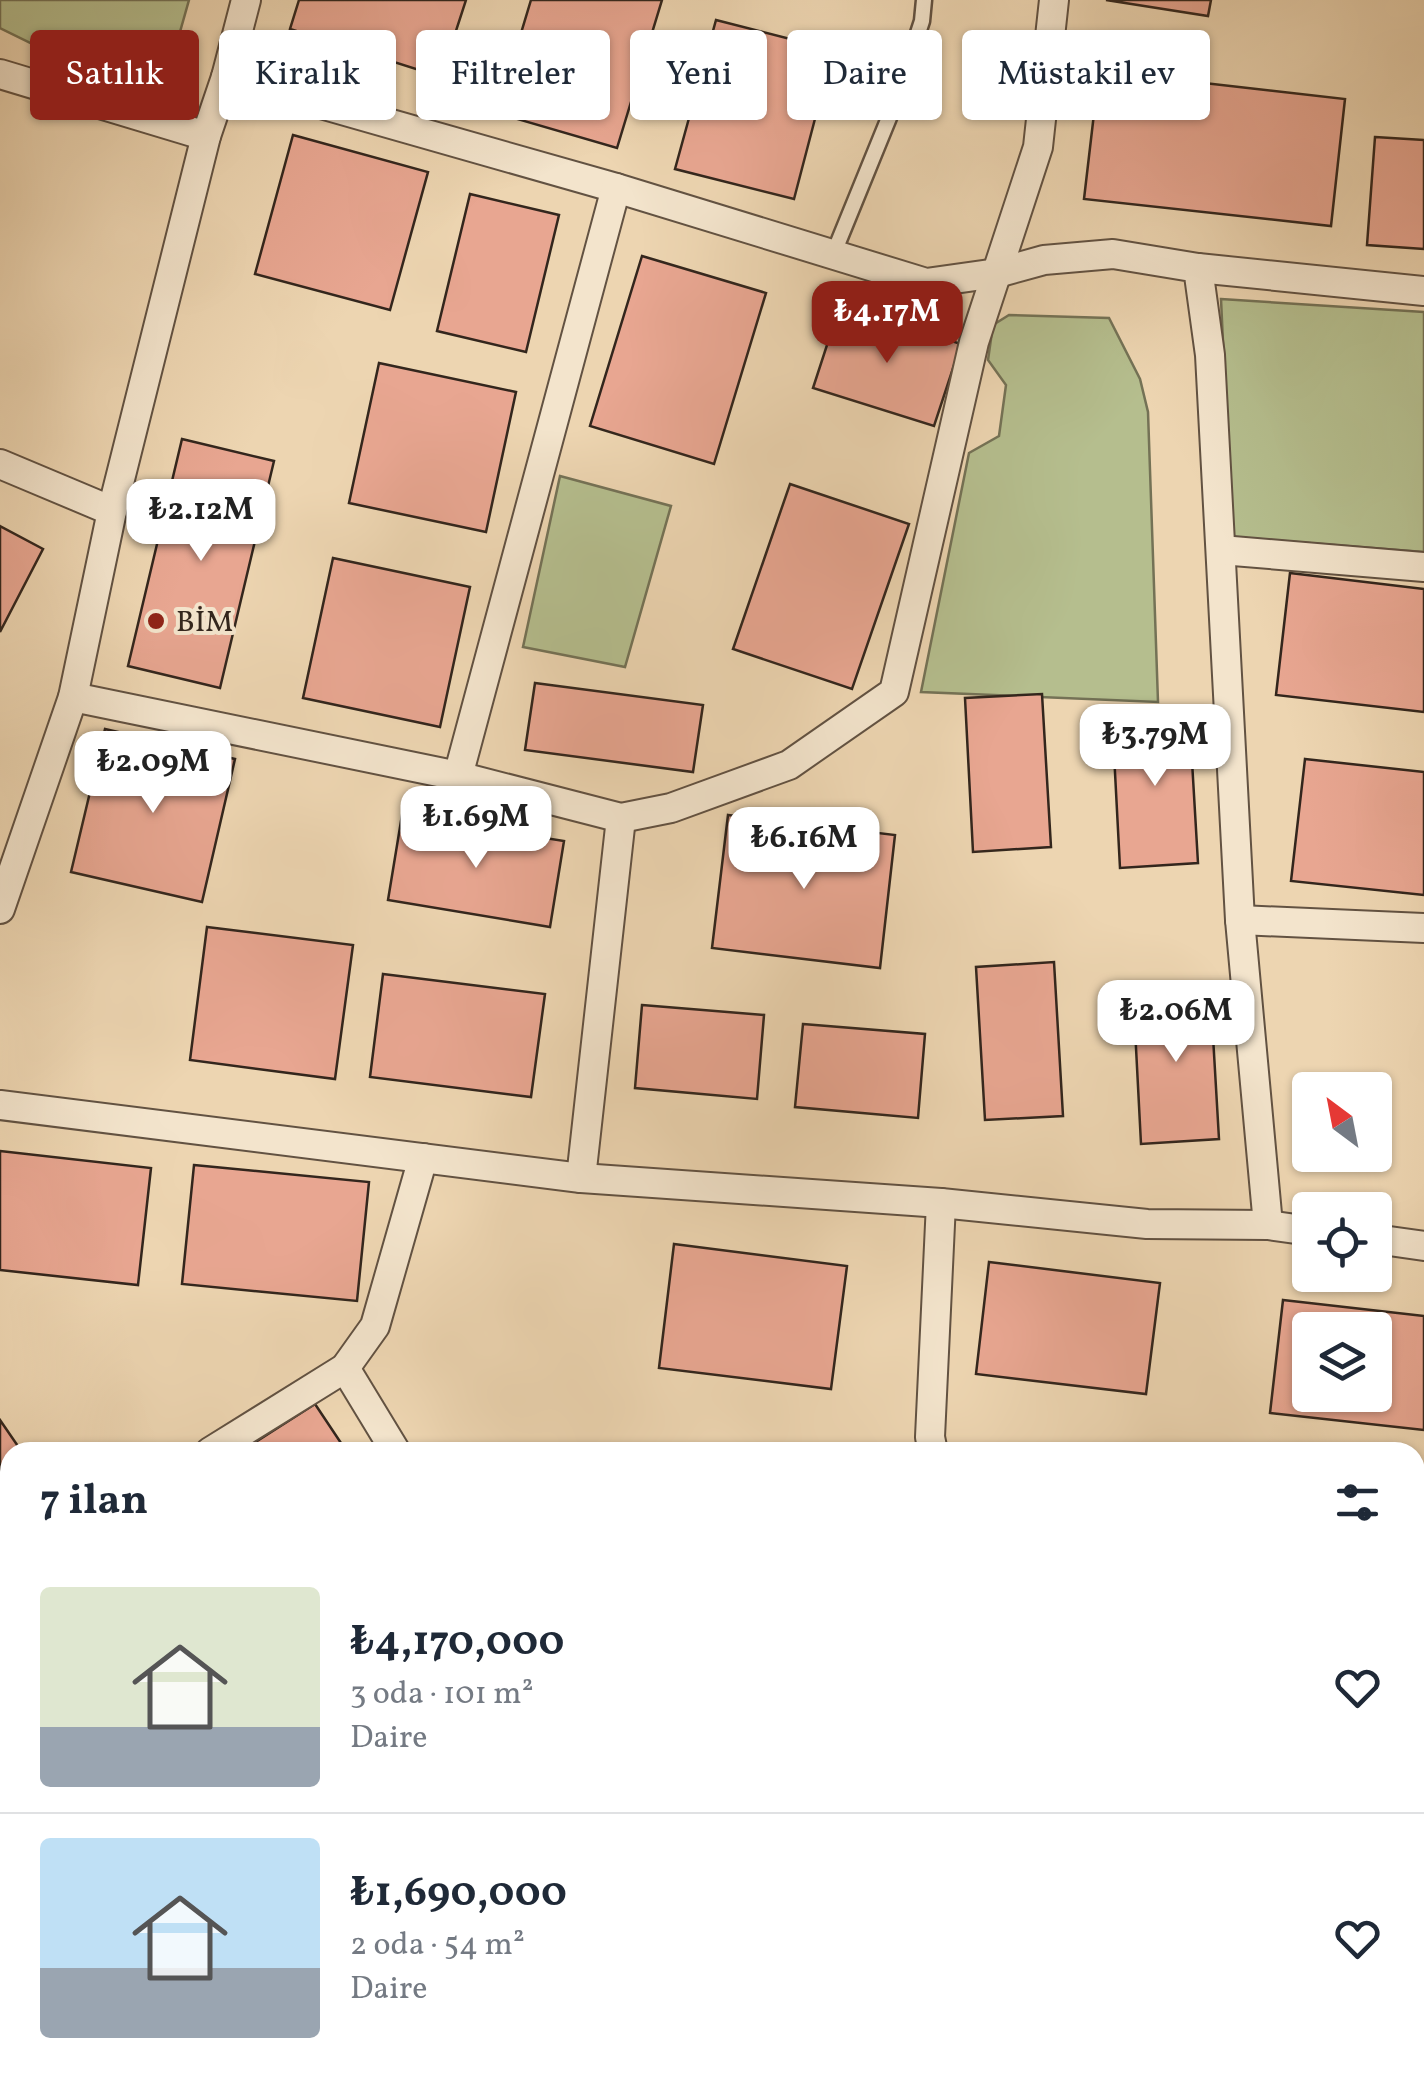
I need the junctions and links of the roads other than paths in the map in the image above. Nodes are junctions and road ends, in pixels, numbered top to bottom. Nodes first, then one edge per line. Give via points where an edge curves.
1 (246, 0) edge
2 (924, 0) edge
3 (1054, 0) edge
4 (238, 30) edge
5 (0, 74) edge
6 (219, 98) edge
7 (377, 120) edge
8 (206, 136) junction
9 (616, 188) junction
10 (833, 255) junction
11 (1198, 268) junction
12 (997, 273) junction
13 (1424, 291) edge
14 (0, 464) edge
15 (112, 512) junction
16 (1220, 550) junction
17 (1424, 568) edge
18 (73, 697) junction
19 (458, 776) junction
20 (621, 818) junction
21 (0, 909) edge
22 (1240, 920) junction
23 (1424, 928) edge
24 (0, 1105) edge
25 (424, 1158) junction
26 (581, 1178) junction
27 (941, 1203) junction
28 (1268, 1225) junction
29 (1292, 1228) edge
30 (1392, 1242) edge
31 (1424, 1246) edge
32 (345, 1368) junction
33 (226, 1442) edge
34 (390, 1442) edge
35 (931, 1442) edge

1 - 4 street
2 - 10 lane via 896,103
3 - 12 street via 1038,148
5 - 8 street
6 - 8 street
7 - 9 street
8 - 15 street
9 - 10 street
9 - 19 street
10 - 12 street via 926,283
11 - 12 street via 1113,254 1044,260
11 - 13 street
11 - 16 street via 1210,356
12 - 20 street via 974,342 894,692 789,765 672,808
14 - 15 street
15 - 18 street
16 - 17 street
16 - 22 street
18 - 19 street
18 - 21 street
19 - 20 street
20 - 26 street
22 - 23 street
22 - 28 street
24 - 25 street
25 - 26 street
25 - 32 street via 376,1326
26 - 27 street
27 - 28 street via 1146,1224
27 - 35 street
28 - 29 street
30 - 31 street
32 - 33 street
32 - 34 street

